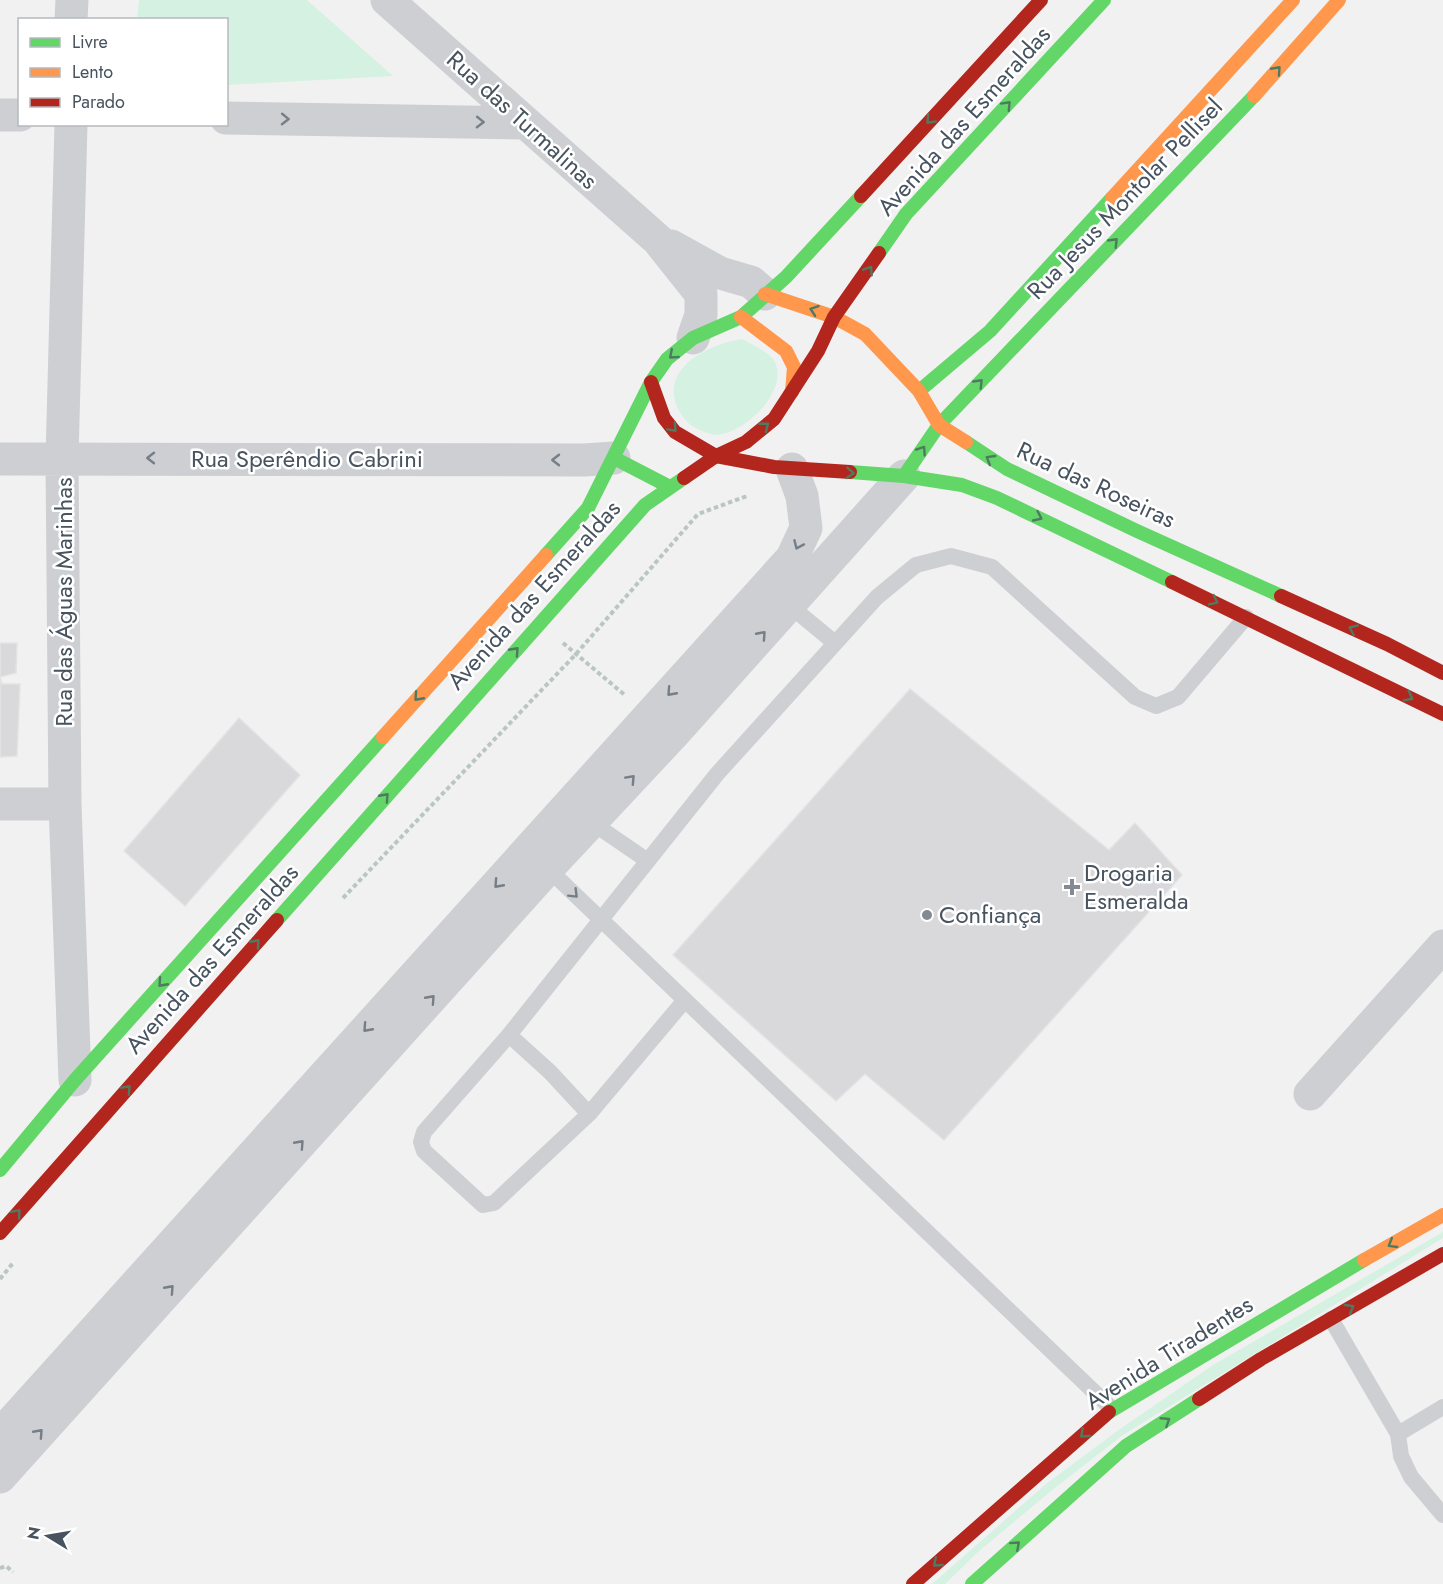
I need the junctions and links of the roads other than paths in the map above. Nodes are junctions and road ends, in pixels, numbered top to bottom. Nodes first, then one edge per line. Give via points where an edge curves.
1 (72, 0) edge
2 (1041, 0) edge
3 (1104, 0) edge
4 (1293, 0) edge
5 (1339, 0) edge
6 (401, 5) edge
7 (72, 18) edge
8 (1242, 83) junction
9 (0, 115) edge
10 (18, 115) edge
11 (228, 118) edge
12 (525, 123) junction
13 (71, 126) edge
14 (658, 240) junction
15 (765, 294) junction
16 (741, 317) junction
17 (834, 317) junction
18 (693, 338) junction
19 (651, 382) junction
20 (920, 391) junction
21 (792, 392) junction
22 (939, 425) junction
23 (716, 456) junction
24 (62, 458) junction
25 (614, 458) junction
26 (0, 459) edge
27 (792, 469) junction
28 (904, 476) junction
29 (670, 487) junction
30 (1129, 544) junction
31 (789, 605) junction
32 (1246, 617) junction
33 (835, 643) junction
34 (1443, 673) edge
35 (1443, 714) edge
36 (0, 804) edge
37 (65, 804) junction
38 (591, 822) junction
39 (538, 859) junction
40 (648, 861) junction
41 (600, 920) junction
42 (1443, 946) edge
43 (685, 1000) junction
44 (509, 1035) junction
45 (75, 1080) junction
46 (1310, 1094) dead end
47 (589, 1114) junction
48 (64, 1159) junction
49 (3, 1164) edge
50 (1443, 1215) edge
51 (0, 1233) edge
52 (1443, 1254) edge
53 (1331, 1319) junction
54 (1443, 1407) edge
55 (1112, 1409) junction
56 (1398, 1434) junction
57 (0, 1435) edge
58 (0, 1477) edge
59 (1443, 1515) edge
60 (913, 1584) edge
61 (972, 1584) edge

1 - 7 street
2 -> 15 main road, Avenida das Esmeraldas via 786,277
17 -> 3 main road, Avenida das Esmeraldas via 906,214
4 - 8 main road, Rua Jesus Montolar Pellisel
8 -> 5 main road, Rua Jesus Montolar Pellisel
6 - 12 street, Rua das Turmalinas
8 - 20 main road, Rua Jesus Montolar Pellisel via 990,331
22 -> 8 main road, Rua Jesus Montolar Pellisel
9 - 10 street
11 -> 12 street
12 - 14 street, Rua das Turmalinas
13 - 24 street, Rua das Águas Marinhas
14 - 15 street, Rua das Turmalinas via 720,273 751,282
14 - 18 street, Rua das Turmalinas via 702,294 701,315
15 - 16 main road, Avenida das Esmeraldas
17 -> 15 main road, Rua das Roseiras
16 - 18 main road
16 - 21 main road via 786,351 794,367
17 - 20 main road, Rua das Roseiras via 865,334
17 - 21 main road, Avenida das Esmeraldas
18 -> 19 main road via 667,359
19 -> 23 main road via 664,418 675,432
19 - 25 main road, Avenida das Esmeraldas
20 - 22 main road, Rua das Roseiras
23 -> 21 main road, Avenida das Esmeraldas via 746,441 774,419
28 -> 22 main road, Rua Jesus Montolar Pellisel
30 -> 22 main road, Rua das Roseiras
23 - 27 main road, Rua das Roseiras
23 - 29 main road, Avenida das Esmeraldas
25 -> 24 street, Rua Sperêndio Cabrini
24 - 26 street, Rua Sperêndio Cabrini
24 - 37 street, Rua das Águas Marinhas
25 - 29 main road
25 -> 45 main road, Avenida das Esmeraldas via 588,507
27 -> 28 main road, Rua das Roseiras
27 -> 39 street via 802,496 806,528 792,558 649,716
28 -> 30 main road, Rua das Roseiras via 962,485
28 - 31 street
48 -> 29 main road, Avenida das Esmeraldas via 645,505
30 -> 32 main road, Rua das Roseiras
34 -> 30 main road, Rua das Roseiras
31 - 33 lane
38 -> 31 street
32 - 33 lane via 1178,696 1156,706 1135,697 992,567 951,556 916,565 877,597
32 -> 35 main road, Rua das Roseiras via 1377,675
33 - 40 lane via 717,774
36 - 37 street
37 - 45 street, Rua das Águas Marinhas
38 - 39 street
38 - 40 lane
39 -> 41 lane
39 -> 57 street
58 -> 39 street
40 - 41 lane
41 - 43 lane
41 - 44 lane
42 - 46 street
43 - 47 lane
43 - 55 lane
44 - 47 lane
44 - 47 lane via 424,1132 424,1151 483,1205 494,1203
45 - 49 main road, Avenida das Esmeraldas
48 - 49 main road
51 -> 48 main road, Avenida das Esmeraldas
50 -> 55 main road, Avenida Tiradentes
53 -> 52 main road
53 - 56 lane
61 -> 53 main road via 1126,1446
54 - 56 lane
55 -> 60 main road, Avenida Tiradentes
56 - 59 lane via 1401,1456 1411,1477

